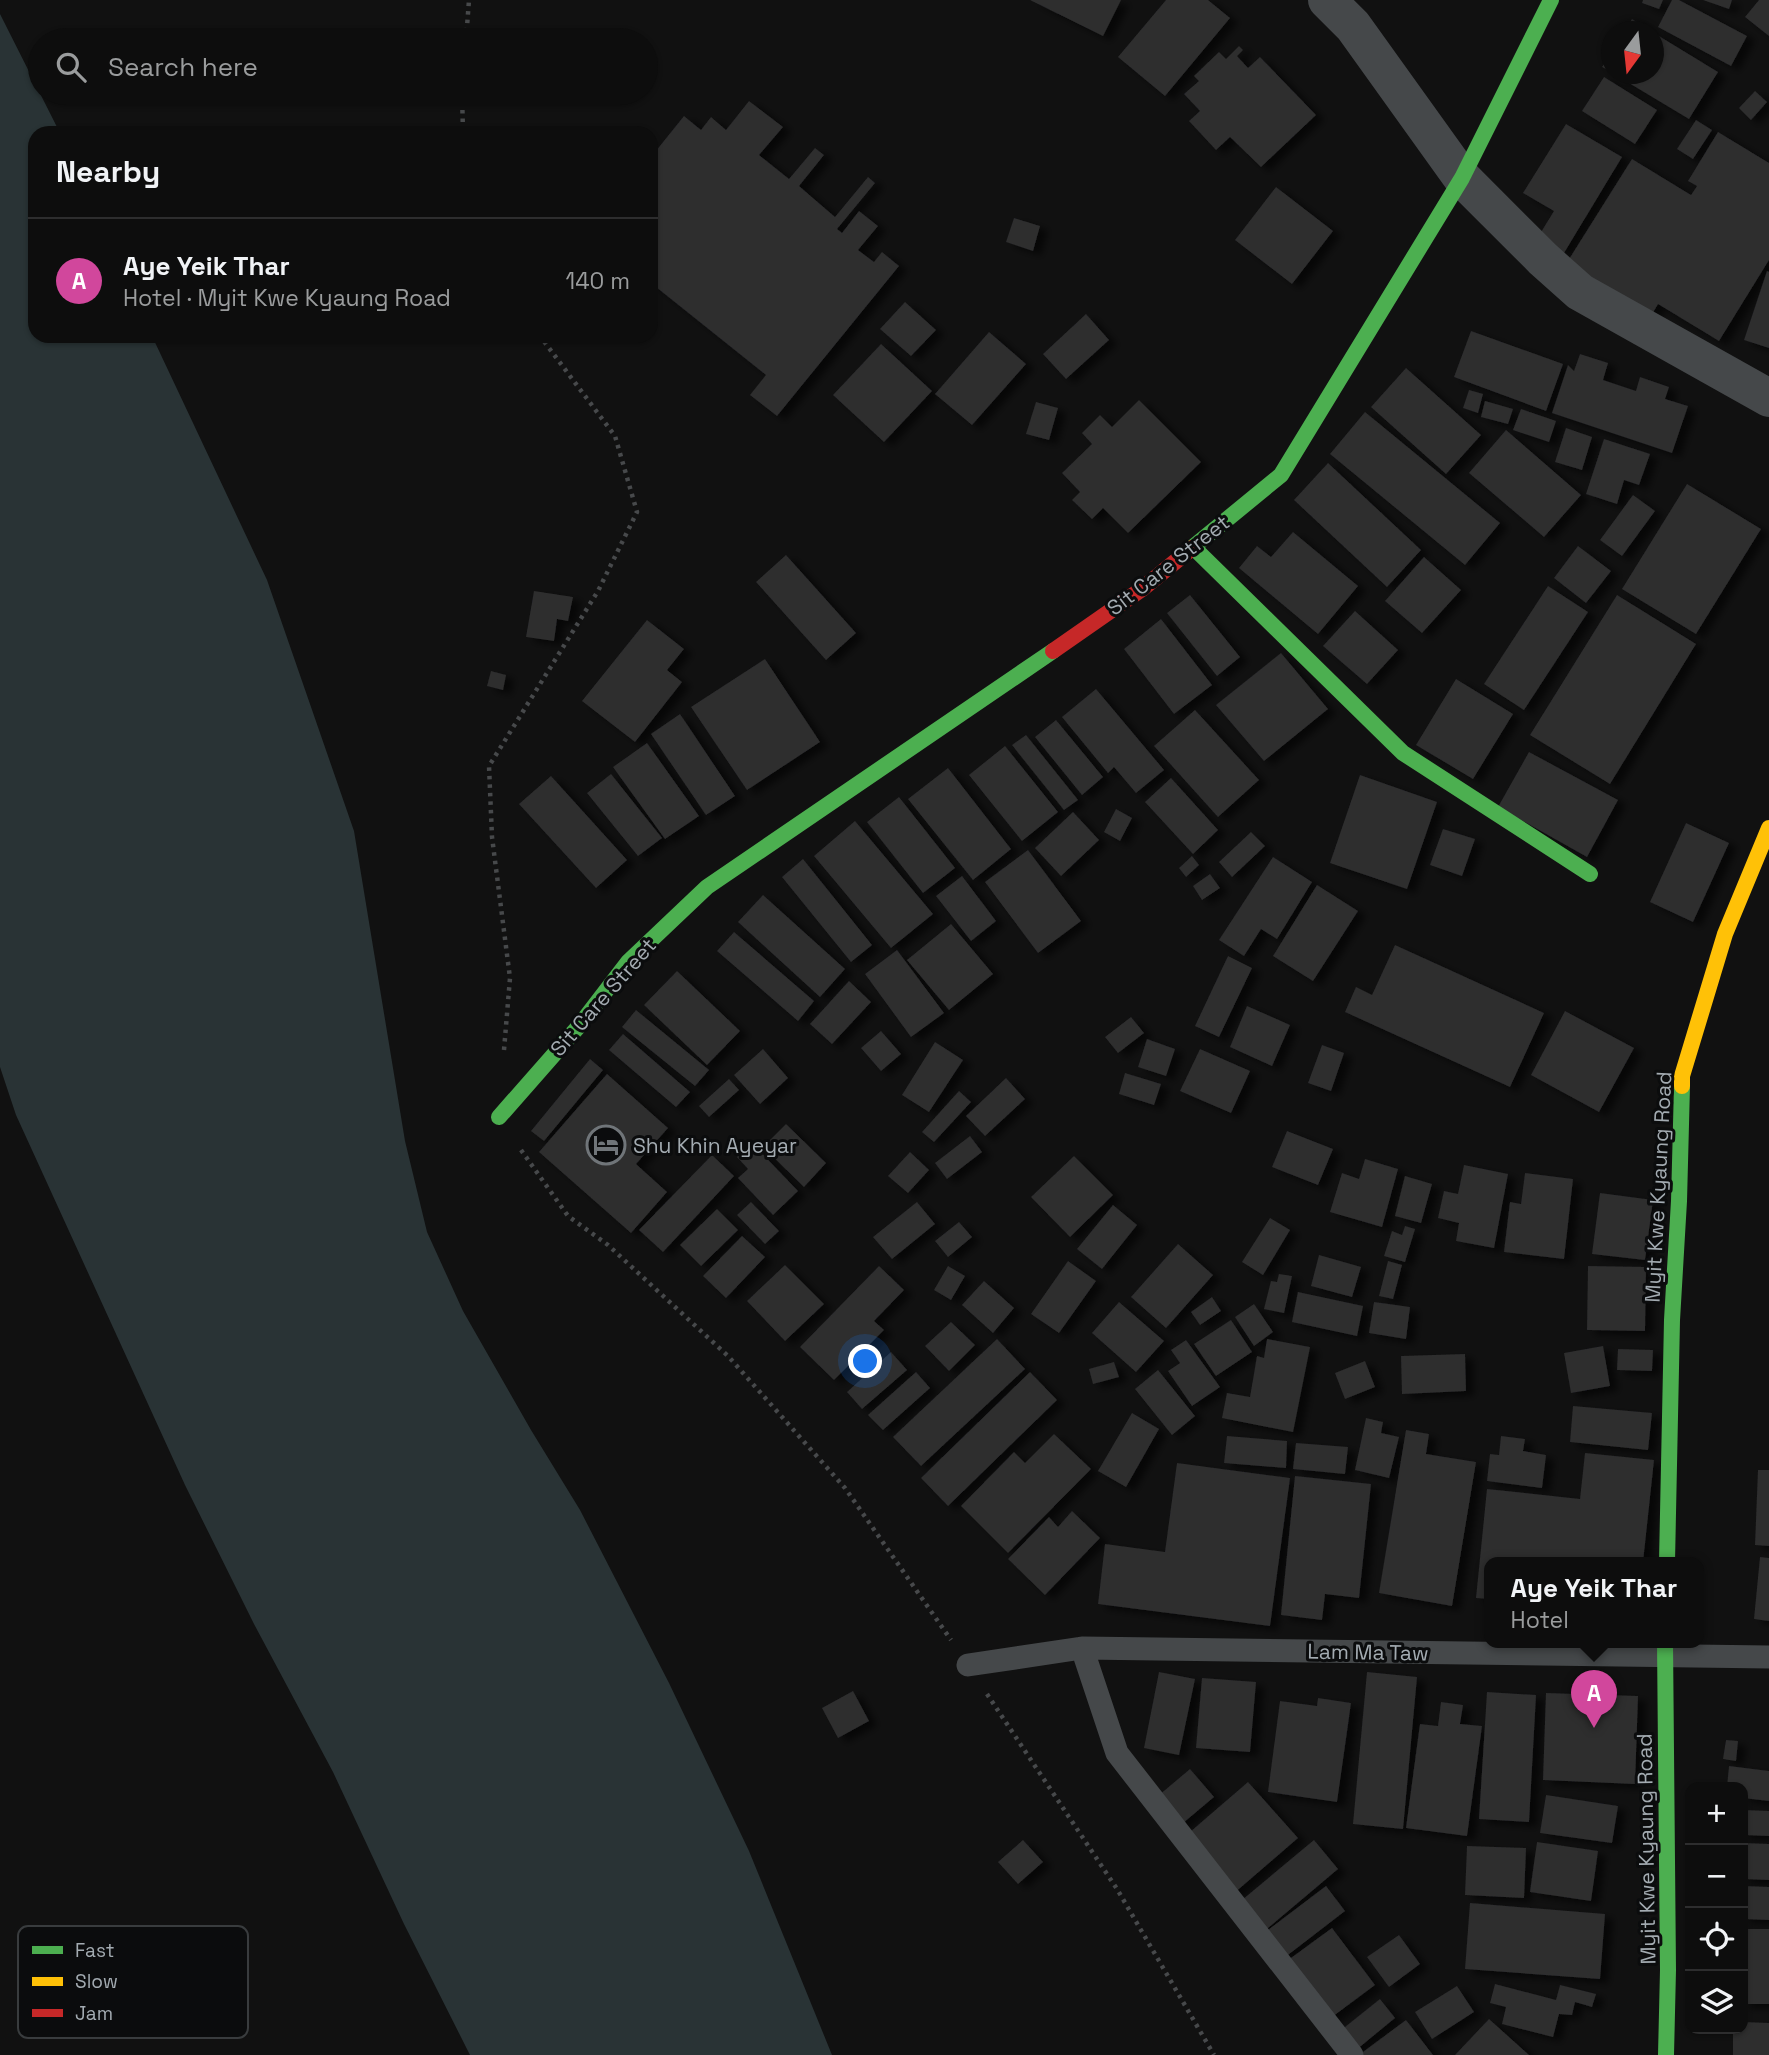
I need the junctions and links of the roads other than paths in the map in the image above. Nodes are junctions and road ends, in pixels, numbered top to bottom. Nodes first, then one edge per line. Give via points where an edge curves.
1 (1327, 0) edge
2 (1551, 0) edge
3 (1462, 178) junction
4 (1769, 398) edge
5 (1193, 547) junction
6 (1769, 828) edge
7 (1590, 874) dead end
8 (499, 1117) road end
9 (1667, 1557) edge
10 (1082, 1648) junction
11 (1665, 1649) edge
12 (1769, 1657) edge
13 (968, 1665) road end
14 (1352, 2055) edge
15 (1666, 2055) edge

1 - 3 street via 1353,26
2 - 3 street, Sit Care Street
3 - 4 street via 1580,292
3 - 5 street, Sit Care Street via 1280,475
5 - 7 street via 1402,753
5 - 8 street, Sit Care Street via 1142,589 707,887 628,962
6 - 9 street, Myit Kwe Kyaung Road via 1725,934 1682,1076
10 - 11 lane, Lam Ma Taw
10 - 13 lane, Lam Ma Taw
10 - 14 lane via 1117,1753
11 - 12 lane, Lam Ma Taw
11 - 15 street, Myit Kwe Kyaung Road

